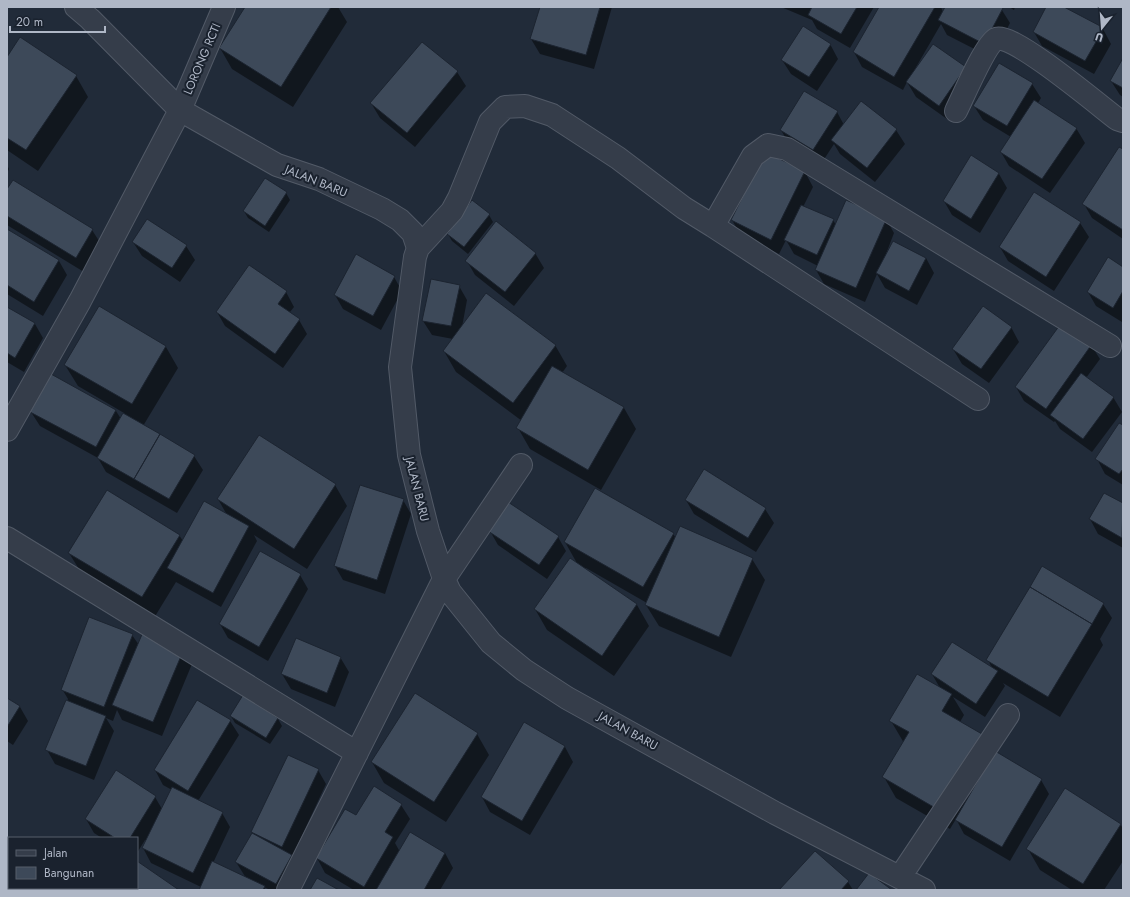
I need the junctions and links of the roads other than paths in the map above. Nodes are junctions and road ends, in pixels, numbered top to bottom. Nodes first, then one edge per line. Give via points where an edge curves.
1 (76, 7) edge
2 (224, 7) edge
3 (180, 110) junction
4 (956, 111) dead end
5 (1123, 121) edge
6 (713, 226) junction
7 (418, 248) junction
8 (1110, 346) dead end
9 (978, 399) dead end
10 (7, 430) edge
11 (521, 465) dead end
12 (7, 538) edge
13 (444, 579) junction
14 (1008, 715) dead end
15 (357, 753) junction
16 (900, 877) junction
17 (288, 890) edge
18 (924, 890) edge

1 - 3 street, JALAN BARU
2 - 3 street, LORONG RCTI
3 - 7 street, JALAN BARU via 278,166 319,179 382,209 400,220 413,233
3 - 10 street, LORONG RCTI via 80,301
4 - 5 street via 987,49 996,39 1004,38 1040,59
6 - 7 street via 684,208 618,158 552,115 525,106 505,107 490,122 452,210
6 - 8 street via 753,156 768,145 787,149
6 - 9 street
7 - 13 street, JALAN BARU via 400,367 402,402 409,455 428,532
11 - 13 street
12 - 15 street
13 - 15 street
13 - 16 street, JALAN BARU via 450,592 491,643 530,674 567,698 775,813
14 - 16 street
15 - 17 street
16 - 18 street, JALAN BARU

